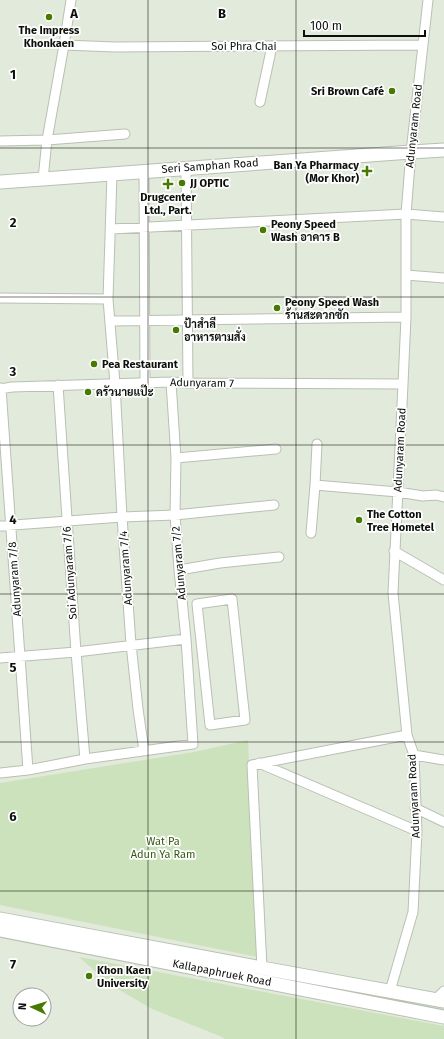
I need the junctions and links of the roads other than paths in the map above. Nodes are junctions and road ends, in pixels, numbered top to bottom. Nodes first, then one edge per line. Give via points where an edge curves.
1 (71, 0) edge
2 (428, 0) edge
3 (64, 45) junction
4 (272, 46) junction
5 (423, 46) junction
6 (260, 102) dead end
7 (125, 134) dead end
8 (47, 140) junction
9 (0, 142) edge
10 (444, 150) edge
11 (411, 152) junction
12 (186, 168) junction
13 (144, 171) junction
14 (112, 174) junction
15 (43, 179) junction
16 (0, 182) edge
17 (406, 214) junction
18 (444, 217) edge
19 (187, 225) junction
20 (144, 227) junction
21 (110, 229) junction
22 (406, 275) junction
23 (444, 278) edge
24 (0, 298) edge
25 (108, 300) junction
26 (406, 318) junction
27 (145, 320) junction
28 (188, 320) junction
29 (110, 321) junction
30 (171, 382) junction
31 (145, 383) junction
32 (188, 383) junction
33 (116, 384) junction
34 (403, 384) junction
35 (58, 385) junction
36 (1, 388) edge
37 (317, 444) dead end
38 (276, 449) dead end
39 (176, 458) junction
40 (315, 485) junction
41 (398, 492) junction
42 (444, 497) edge
43 (274, 505) dead end
44 (175, 514) junction
45 (122, 517) junction
46 (66, 521) junction
47 (11, 525) junction
48 (0, 526) edge
49 (311, 534) dead end
50 (394, 551) junction
51 (279, 557) dead end
52 (179, 570) junction
53 (444, 580) edge
54 (186, 638) junction
55 (131, 644) junction
56 (76, 652) junction
57 (20, 657) junction
58 (0, 658) edge
59 (204, 667) junction
60 (188, 668) junction
61 (408, 735) junction
62 (144, 752) junction
63 (414, 755) junction
64 (85, 759) junction
65 (444, 760) edge
66 (259, 763) junction
67 (28, 770) junction
68 (0, 773) edge
69 (415, 808) junction
70 (444, 822) edge
71 (417, 831) junction
72 (0, 919) edge
73 (0, 930) edge
74 (148, 952) junction
75 (262, 968) junction
76 (390, 991) junction
77 (441, 997) edge
78 (444, 1017) edge

1 - 3 street
2 - 5 street, Adunyaram Road
3 - 4 street, Soi Phra Chai
3 - 8 street
4 - 5 street, Soi Phra Chai
4 - 6 street
5 - 11 street, Adunyaram Road
7 - 8 street
8 - 9 street
8 - 15 street
10 - 11 main road, Seri Samphan Road
11 - 12 main road, Seri Samphan Road
11 - 17 street, Adunyaram Road
12 - 13 main road, Seri Samphan Road
12 - 19 street
13 - 14 main road, Seri Samphan Road
13 - 20 street
14 - 15 main road, Seri Samphan Road
14 - 21 street, Adunyaram 7/4
15 - 16 main road, Seri Samphan Road
17 - 18 street
17 - 19 street
17 - 22 street, Adunyaram Road
19 - 20 street
19 - 28 street
20 - 21 street
20 - 27 street
21 - 25 street, Adunyaram 7/4
22 - 23 street
22 - 26 street, Adunyaram Road
24 - 25 street
25 - 29 street, Adunyaram 7/4
26 - 28 street
26 - 34 street, Adunyaram Road
27 - 28 street
27 - 29 street
27 - 31 street
28 - 32 street
29 - 33 street, Adunyaram 7/4
30 - 31 street, Adunyaram 7
30 - 32 street, Adunyaram 7
30 - 39 street, Adunyaram 7/2
31 - 33 street, Adunyaram 7
32 - 34 street, Adunyaram 7
33 - 35 street, Adunyaram 7
33 - 45 street, Adunyaram 7/4
34 - 41 street, Adunyaram Road
35 - 36 street, Adunyaram 7
35 - 46 street, Soi Adunyaram 7/6
36 - 47 street, Adunyaram 7/8
37 - 40 street
38 - 39 street
39 - 44 street, Adunyaram 7/2
40 - 41 street
40 - 49 street
41 - 42 street
41 - 50 street, Adunyaram Road
43 - 44 street
44 - 45 street
44 - 52 street, Adunyaram 7/2
45 - 46 street
45 - 55 street, Adunyaram 7/4
46 - 47 street
46 - 56 street, Soi Adunyaram 7/6
47 - 48 street
47 - 57 street, Adunyaram 7/8
50 - 53 street
50 - 61 street, Adunyaram Road via 393,593
51 - 52 street
52 - 54 street, Adunyaram 7/2
54 - 55 street
54 - 60 street, Adunyaram 7/2
55 - 56 street
55 - 62 street, Adunyaram 7/4
56 - 57 street
56 - 64 street, Soi Adunyaram 7/6
57 - 58 street
57 - 67 street, Adunyaram 7/8
59 - 59 street via 197,604 232,599 245,720 210,725
59 - 60 street
60 - 62 street, Adunyaram 7/2 via 193,744
61 - 63 street, Adunyaram Road
61 - 66 street
62 - 64 street
63 - 65 street
63 - 69 street, Adunyaram Road
64 - 67 street
66 - 71 street
66 - 75 street via 252,764
67 - 68 street
69 - 70 street
69 - 71 street, Adunyaram Road
71 - 76 street, Adunyaram Road via 413,912
72 - 74 main road, Kallapaphruek Road
73 - 74 main road, Kallapaphruek Road
74 - 75 main road, Kallapaphruek Road
74 - 78 main road, Kallapaphruek Road
75 - 76 main road, Kallapaphruek Road
76 - 77 main road, Kallapaphruek Road

